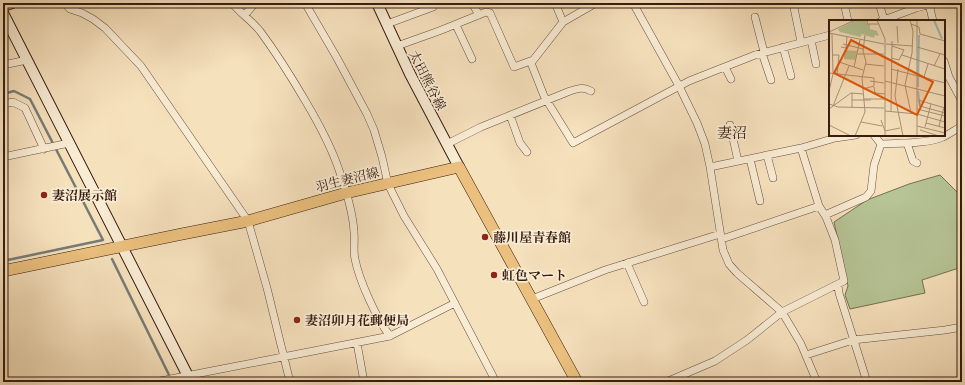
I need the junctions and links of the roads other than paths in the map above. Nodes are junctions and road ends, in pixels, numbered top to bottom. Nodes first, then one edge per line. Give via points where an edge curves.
1 (12, 3) edge
2 (64, 3) edge
3 (232, 3) edge
4 (255, 3) edge
5 (305, 3) edge
6 (378, 3) edge
7 (472, 3) edge
8 (555, 3) edge
9 (596, 3) edge
10 (633, 3) edge
11 (793, 3) edge
12 (844, 3) edge
13 (879, 3) edge
14 (932, 3) edge
15 (916, 5) edge
16 (3, 6) edge
17 (433, 7) dead end
18 (3, 13) edge
19 (245, 15) junction
20 (478, 15) junction
21 (756, 17) dead end
22 (848, 20) edge
23 (883, 20) edge
24 (933, 20) edge
25 (563, 22) junction
26 (387, 24) junction
27 (456, 24) junction
28 (829, 35) edge
29 (811, 40) junction
30 (801, 42) junction
31 (397, 46) junction
32 (783, 47) junction
33 (763, 53) junction
34 (472, 59) dead end
35 (27, 60) junction
36 (533, 60) junction
37 (816, 64) dead end
38 (945, 64) edge
39 (3, 65) edge
40 (725, 67) junction
41 (791, 76) dead end
42 (731, 79) dead end
43 (772, 80) dead end
44 (679, 86) junction
45 (591, 91) dead end
46 (547, 100) junction
47 (962, 101) edge
48 (3, 104) edge
49 (510, 115) junction
50 (730, 125) dead end
51 (962, 126) edge
52 (848, 136) edge
53 (875, 136) edge
54 (945, 136) edge
55 (945, 136) edge
56 (69, 143) junction
57 (907, 143) junction
58 (447, 144) junction
59 (882, 144) junction
60 (801, 148) junction
61 (44, 149) junction
62 (527, 152) dead end
63 (767, 155) junction
64 (3, 157) edge
65 (750, 159) junction
66 (738, 161) junction
67 (917, 163) dead end
68 (459, 167) junction
69 (710, 167) junction
70 (773, 178) dead end
71 (388, 184) junction
72 (346, 193) junction
73 (760, 201) dead end
74 (819, 206) junction
75 (825, 215) junction
76 (248, 221) junction
77 (721, 236) junction
78 (122, 247) junction
79 (627, 263) junction
80 (3, 271) edge
81 (838, 285) junction
82 (532, 298) junction
83 (644, 302) dead end
84 (455, 303) junction
85 (782, 312) junction
86 (962, 327) edge
87 (390, 336) junction
88 (853, 340) junction
89 (357, 343) junction
90 (806, 355) junction
91 (284, 357) junction
92 (189, 379) edge
93 (155, 382) edge
94 (290, 382) edge
95 (364, 382) edge
96 (496, 382) edge
97 (577, 382) edge
98 (666, 382) edge
99 (817, 382) edge
100 (867, 382) edge

1 - 16 street
2 - 76 street via 105,28 141,67
3 - 19 street
4 - 19 street
5 - 71 street via 367,114 374,130
6 - 26 street, 太田熊谷線
7 - 20 street
8 - 25 street
9 - 25 street
10 - 44 street
11 - 30 street
12 - 22 street
13 - 23 street
14 - 15 street
14 - 24 street
15 - 23 street
17 - 26 street
18 - 35 street
19 - 72 street via 290,73 322,129
20 - 27 street
20 - 36 street via 490,13 514,67
21 - 33 street
25 - 36 street
26 - 31 street, 太田熊谷線
27 - 31 street
27 - 34 street
28 - 29 street
29 - 30 street
29 - 37 street
30 - 32 street
31 - 58 street, 太田熊谷線
32 - 33 street
32 - 41 street
33 - 40 street
33 - 43 street
35 - 39 street
35 - 56 street
36 - 46 street via 531,63
38 - 47 street
40 - 42 street
40 - 44 street
44 - 46 street via 573,143
44 - 69 street via 697,123
45 - 46 street via 580,88
46 - 49 street
48 - 61 street via 13,102 25,108
49 - 58 street
49 - 62 street via 520,143
50 - 66 street
51 - 54 street
52 - 60 street
53 - 59 street
55 - 57 street via 937,140
56 - 61 street
56 - 78 street
57 - 59 street
57 - 67 street via 913,161
58 - 68 street, 太田熊谷線
59 - 75 street via 874,165 871,191 866,197
60 - 63 street
60 - 74 street
61 - 64 street
63 - 65 street
63 - 70 street
65 - 66 street
65 - 73 street
66 - 69 street
68 - 71 main road, 羽生妻沼線
68 - 82 main road
69 - 77 street
71 - 72 main road, 羽生妻沼線
71 - 84 street
72 - 76 main road, 羽生妻沼線
72 - 87 street via 354,230 355,260 367,297
74 - 75 street
74 - 77 street
75 - 81 street via 835,240 844,281
76 - 78 main road, 羽生妻沼線
76 - 91 street
77 - 79 street
77 - 85 street via 729,264
78 - 80 main road, 羽生妻沼線
78 - 92 street
79 - 82 street
79 - 83 street
81 - 85 street
81 - 88 street
82 - 97 main road
84 - 87 street
84 - 96 street
85 - 90 street
85 - 98 street via 722,357
86 - 88 street
87 - 89 street
88 - 90 street
88 - 100 street
89 - 91 street
89 - 95 street
90 - 99 street
91 - 92 street
91 - 94 street
92 - 93 street

